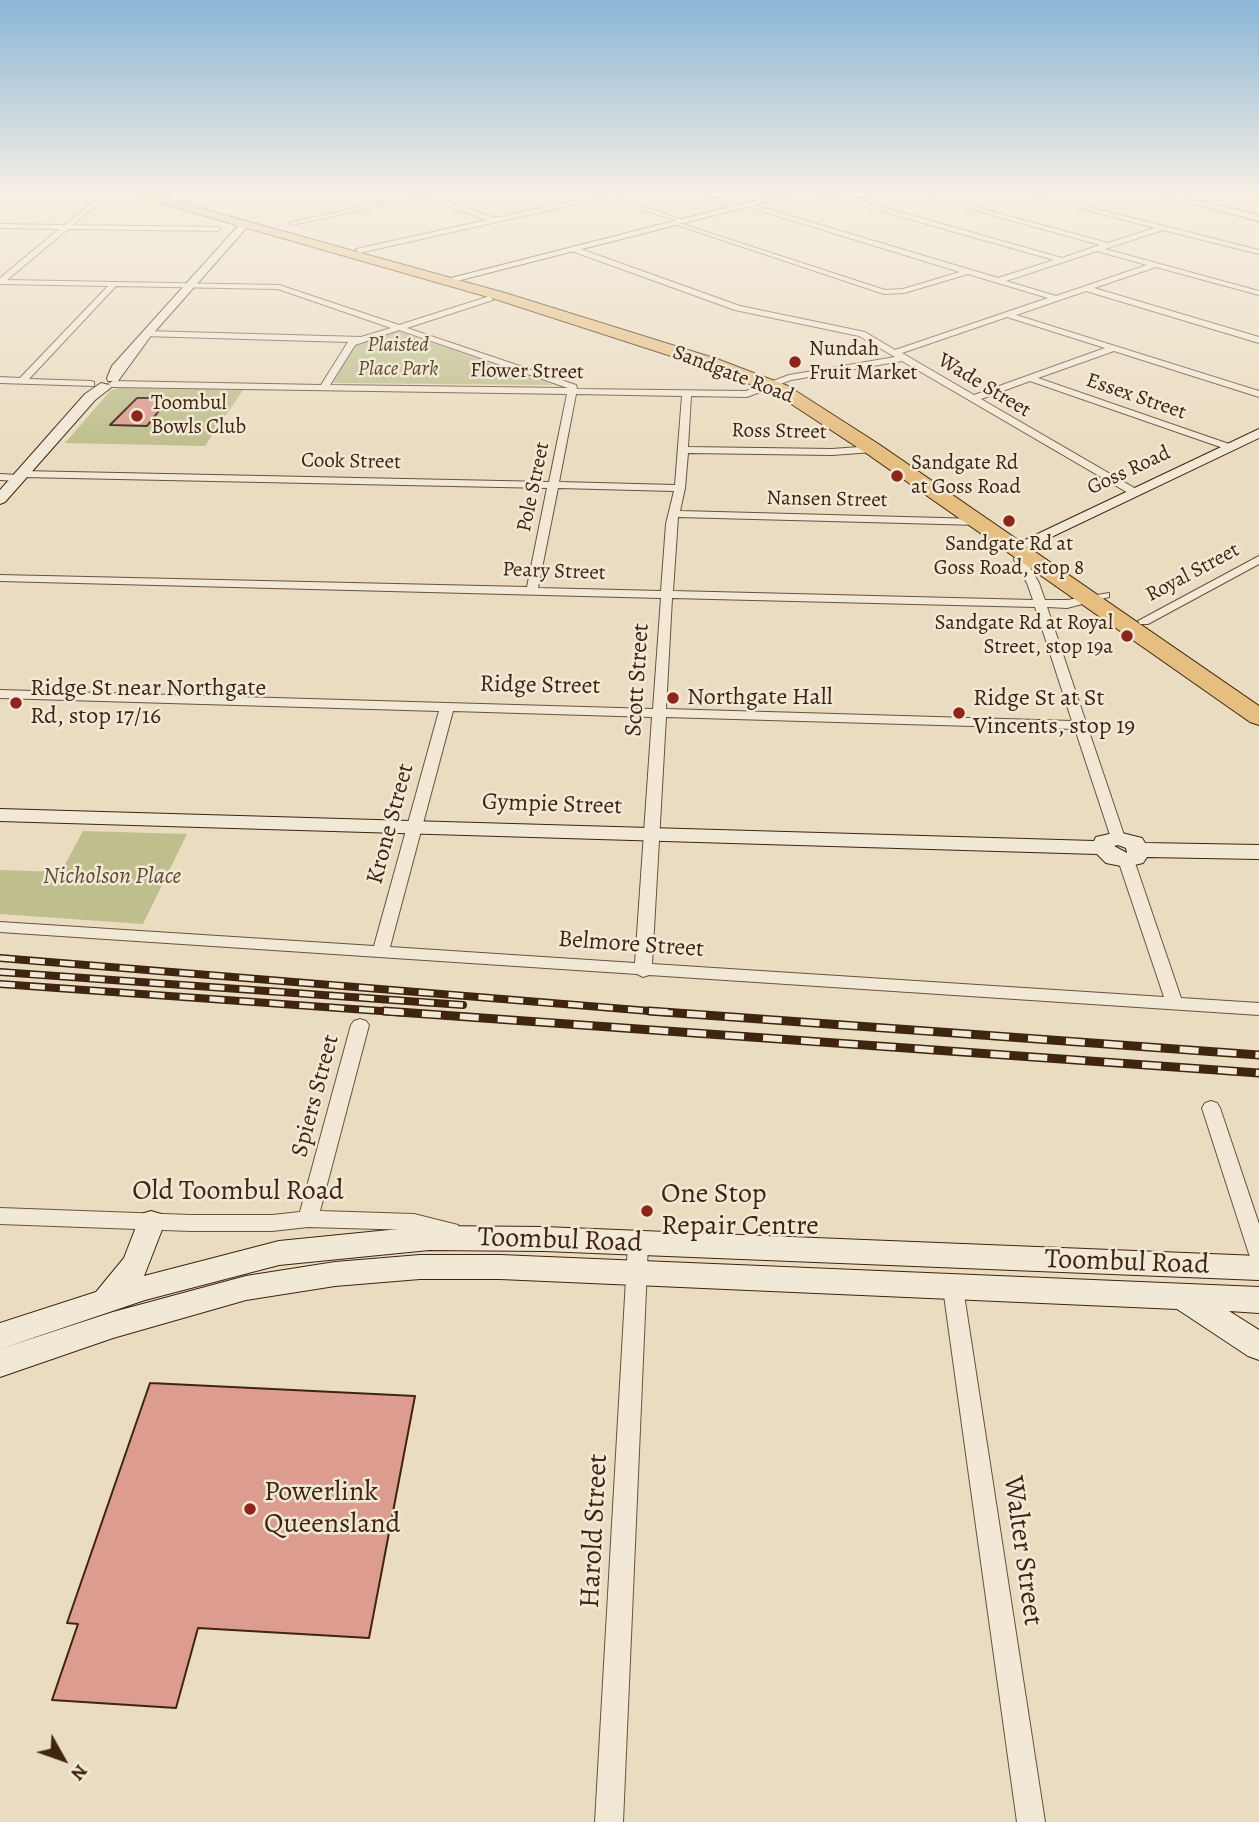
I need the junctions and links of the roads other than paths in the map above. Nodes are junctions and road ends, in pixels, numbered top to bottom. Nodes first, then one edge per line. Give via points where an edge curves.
1 (195, 278) edge
2 (447, 278) edge
3 (457, 278) edge
4 (500, 278) edge
5 (655, 278) edge
6 (841, 278) edge
7 (947, 278) edge
8 (987, 278) edge
9 (1006, 278) edge
10 (1117, 278) edge
11 (1203, 278) edge
12 (451, 279) junction
13 (997, 281) junction
14 (0, 282) edge
15 (115, 284) junction
16 (189, 285) junction
17 (483, 285) junction
18 (1085, 289) junction
19 (1259, 293) edge
20 (1056, 299) junction
21 (1008, 315) junction
22 (402, 327) junction
23 (146, 334) junction
24 (363, 340) junction
25 (1259, 340) edge
26 (1114, 348) junction
27 (899, 356) junction
28 (1032, 379) junction
29 (0, 380) edge
30 (23, 380) junction
31 (104, 382) junction
32 (777, 383) junction
33 (325, 386) junction
34 (573, 390) junction
35 (687, 393) junction
36 (1259, 394) edge
37 (972, 399) junction
38 (1259, 433) edge
39 (1229, 447) junction
40 (873, 449) junction
41 (683, 450) junction
42 (21, 476) junction
43 (0, 477) edge
44 (554, 485) junction
45 (680, 488) junction
46 (1134, 492) junction
47 (0, 499) edge
48 (673, 514) junction
49 (979, 522) junction
50 (1023, 553) junction
51 (1259, 559) edge
52 (0, 578) edge
53 (532, 591) junction
54 (666, 595) junction
55 (1098, 597) junction
56 (1040, 604) junction
57 (1144, 621) junction
58 (0, 694) edge
59 (1259, 699) edge
60 (447, 707) junction
61 (659, 712) junction
62 (1259, 717) edge
63 (1079, 725) junction
64 (0, 815) edge
65 (414, 828) junction
66 (652, 834) junction
67 (1110, 843) junction
68 (1259, 852) edge
69 (1133, 855) junction
70 (0, 927) edge
71 (380, 953) junction
72 (643, 971) junction
73 (1174, 1003) junction
74 (1259, 1009) edge
75 (360, 1026) dead end
76 (1211, 1108) dead end
77 (0, 1216) edge
78 (308, 1219) junction
79 (151, 1222) junction
80 (473, 1237) junction
81 (638, 1244) junction
82 (1259, 1254) edge
83 (1259, 1268) edge
84 (638, 1275) junction
85 (953, 1288) junction
86 (1183, 1297) junction
87 (1259, 1300) edge
88 (106, 1301) junction
89 (0, 1336) edge
90 (1259, 1347) edge
91 (0, 1363) edge
92 (609, 1822) edge
93 (1031, 1822) edge

1 - 16 street
2 - 12 highway, Sandgate Road
3 - 17 highway
4 - 17 street
5 - 27 street, Wade Street via 738,308 856,332
6 - 7 street via 879,291 904,291
8 - 13 street
9 - 13 street
10 - 18 street, Flower Street
11 - 19 street
12 - 17 highway, Sandgate Road
12 - 32 highway, Sandgate Road
13 - 20 street
14 - 15 street
15 - 16 street
15 - 30 street
16 - 22 street via 279,287
16 - 23 street
17 - 22 street
17 - 32 highway, Sandgate Road
18 - 20 street, Flower Street
18 - 25 street
20 - 21 street, Flower Street
21 - 26 street
21 - 27 street, Flower Street
22 - 24 street
22 - 34 street
23 - 24 street
23 - 31 street
24 - 33 street via 347,347
26 - 28 street
26 - 36 street
27 - 32 street, Flower Street
27 - 37 street, Wade Street
28 - 37 street
28 - 39 street, Essex Street
29 - 30 street, Flower Street
30 - 31 street, Flower Street
31 - 33 street, Flower Street
31 - 42 street
32 - 35 street, Flower Street via 751,393
32 - 40 highway, Sandgate Road
32 - 50 highway, Sandgate Road via 805,393
33 - 34 street, Flower Street
34 - 35 street, Flower Street
34 - 44 street, Pole Street
35 - 41 street, Scott Street
37 - 46 street, Wade Street
38 - 39 street, Goss Road
39 - 46 street, Goss Road
40 - 41 street, Ross Street
40 - 49 highway, Sandgate Road
41 - 45 street, Scott Street
42 - 43 street, Cook Street
42 - 44 street, Cook Street
42 - 47 street
44 - 45 street, Cook Street
44 - 53 street, Pole Street
45 - 48 street, Scott Street
46 - 50 street, Goss Road
48 - 49 street, Nansen Street
48 - 54 street, Scott Street
49 - 50 highway, Sandgate Road
50 - 55 highway, Sandgate Road
50 - 56 street
51 - 57 street, Royal Street
52 - 53 street, Peary Street
53 - 54 street, Peary Street
54 - 56 street, Peary Street
54 - 61 street, Scott Street
55 - 56 street, Peary Street via 1072,604
55 - 57 highway, Sandgate Road
55 - 62 highway, Sandgate Road
56 - 63 street
57 - 59 highway, Sandgate Road
58 - 60 street, Ridge Street
60 - 61 street, Ridge Street
60 - 65 street, Krone Street
61 - 63 street, Ridge Street
61 - 66 street, Scott Street
63 - 67 street
64 - 65 street, Gympie Street
65 - 66 street, Gympie Street
65 - 71 street, Krone Street
66 - 67 street, Gympie Street
66 - 72 street, Scott Street
67 - 69 street via 1109,855
68 - 69 street
69 - 73 street
70 - 71 street, Belmore Street
71 - 72 street, Belmore Street
72 - 73 street, Belmore Street
73 - 74 street, Belmore Street
75 - 78 street, Spiers Street
76 - 82 street
77 - 79 street, Old Toombul Road
78 - 79 street, Old Toombul Road
78 - 80 street, Old Toombul Road via 414,1222
79 - 88 main road via 136,1264
80 - 81 street, Toombul Road
80 - 88 street, Toombul Road via 279,1253
81 - 83 street, Toombul Road
81 - 84 street, Harold Street
84 - 85 street, Toombul Road
84 - 91 street, Toombul Road via 459,1266 324,1275 195,1301
84 - 92 street, Harold Street
85 - 86 street, Toombul Road
85 - 93 street, Walter Street
86 - 87 street, Toombul Road
86 - 90 street
88 - 89 street, Toombul Road

